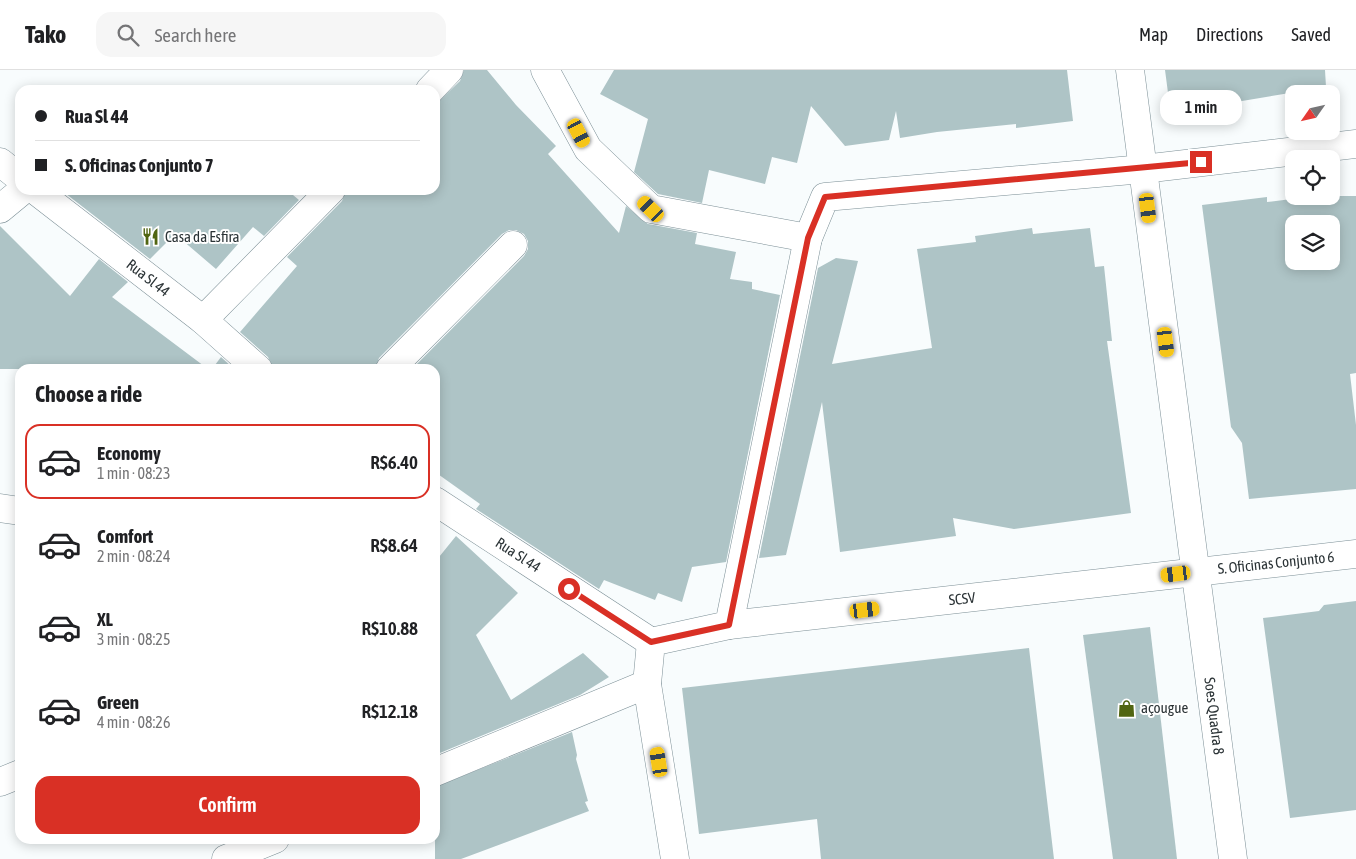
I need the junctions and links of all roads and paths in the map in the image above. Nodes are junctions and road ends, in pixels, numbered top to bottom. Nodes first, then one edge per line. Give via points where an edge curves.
1 (449, 70) edge
2 (545, 70) edge
3 (1130, 70) edge
4 (435, 85) edge
5 (1356, 144) edge
6 (0, 162) edge
7 (1143, 169) junction
8 (15, 174) edge
9 (17, 195) edge
10 (42, 195) edge
11 (326, 195) edge
12 (0, 209) edge
13 (808, 238) junction
14 (513, 246) dead end
15 (203, 320) junction
16 (252, 364) edge
17 (395, 364) edge
18 (440, 504) edge
19 (0, 508) edge
20 (15, 510) edge
21 (1356, 554) edge
22 (1196, 572) junction
23 (729, 625) junction
24 (651, 642) junction
25 (647, 684) junction
26 (440, 770) edge
27 (15, 776) edge
28 (0, 782) edge
29 (263, 844) edge
30 (226, 859) edge
31 (675, 859) edge
32 (1233, 859) edge

1 - 4 street
2 - 13 street via 588,149 651,209
3 - 7 street, Soes Quadra 8
5 - 7 street
6 - 8 street
7 - 13 street via 825,197
7 - 22 street, Soes Quadra 8
9 - 12 street
10 - 15 street, Rua Sl 44
11 - 15 street
13 - 23 street
14 - 17 street
15 - 16 street, Rua Sl 44
18 - 24 street, Rua Sl 44
19 - 20 street
21 - 22 street, S. Oficinas Conjunto 6
22 - 23 street, SCSV
22 - 32 street, Soes Quadra 8
23 - 24 street, SCSV
24 - 25 street
25 - 26 street
25 - 31 street
27 - 28 street
29 - 30 street

